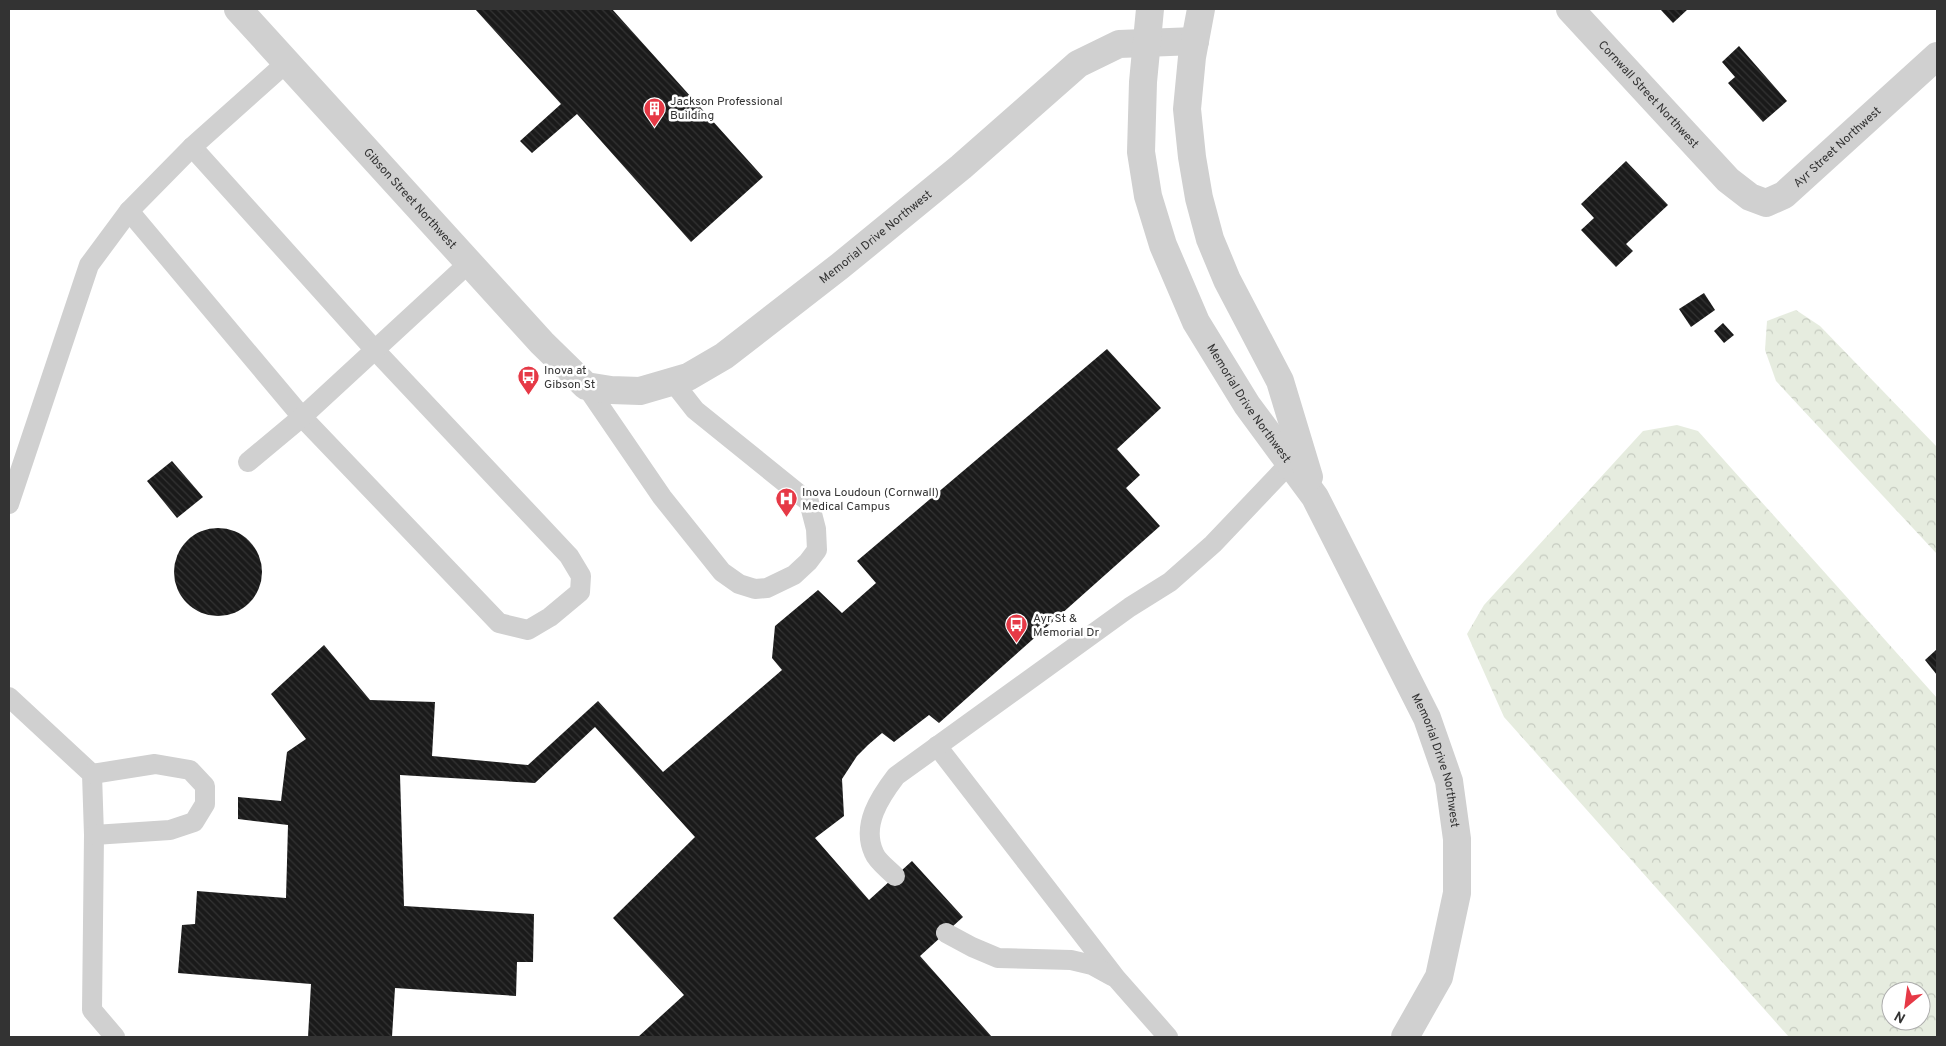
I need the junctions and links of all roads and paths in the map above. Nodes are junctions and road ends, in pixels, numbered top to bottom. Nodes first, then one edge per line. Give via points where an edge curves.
1 (238, 9) edge
2 (1150, 9) edge
3 (1201, 9) edge
4 (1570, 9) edge
5 (1195, 41) junction
6 (1147, 44) junction
7 (1937, 56) edge
8 (286, 63) junction
9 (192, 146) junction
10 (1728, 180) joint
11 (129, 210) junction
12 (469, 263) junction
13 (374, 349) junction
14 (673, 382) junction
15 (586, 386) junction
16 (302, 417) junction
17 (1296, 459) junction
18 (248, 462) dead end
19 (9, 504) edge
20 (9, 697) edge
21 (937, 746) junction
22 (92, 774) junction
23 (94, 835) junction
24 (894, 876) dead end
25 (946, 933) dead end
26 (1116, 978) junction
27 (115, 1037) edge
28 (1168, 1037) edge
29 (1405, 1037) edge

1 - 8 street, Gibson Street Northwest
2 - 6 street, Memorial Drive Northwest
3 - 5 street, Memorial Drive Northwest
4 - 10 street, Cornwall Street Northwest
5 - 6 street, Memorial Drive Northwest
5 - 17 street, Memorial Drive Northwest via 1187,109 1199,198 1210,238 1227,280 1280,381
6 - 14 street, Memorial Drive Northwest via 1120,44 1078,64 840,266 724,356
6 - 17 street, Memorial Drive Northwest via 1141,152 1148,196 1163,245 1196,322 1247,405
7 - 10 street, Ayr Street Northwest via 1784,195 1766,203 1750,197
8 - 9 lane
8 - 12 street, Gibson Street Northwest
9 - 11 lane
9 - 13 lane
11 - 16 lane
11 - 19 lane via 89,265
12 - 13 lane
12 - 15 street, Gibson Street Northwest
13 - 16 lane
13 - 16 lane via 569,556 582,576 580,592 528,630 499,623
14 - 15 street, Memorial Drive Northwest via 640,391
14 - 15 lane via 695,410 809,502 816,529 816,550 794,575 767,588 755,589 739,584 722,572 662,497
16 - 18 lane
17 - 21 lane via 1213,544 1170,582 1130,607
17 - 29 street, Memorial Drive Northwest via 1427,718 1448,781 1457,840 1457,893 1439,978
20 - 22 lane
21 - 24 lane via 896,776 882,794 870,823 874,854
21 - 26 lane
22 - 23 lane
22 - 23 lane via 155,764 190,770 205,786 205,804 194,822 170,830
23 - 27 lane via 92,1010
25 - 26 lane via 998,958 1071,960 1092,965
26 - 28 lane

